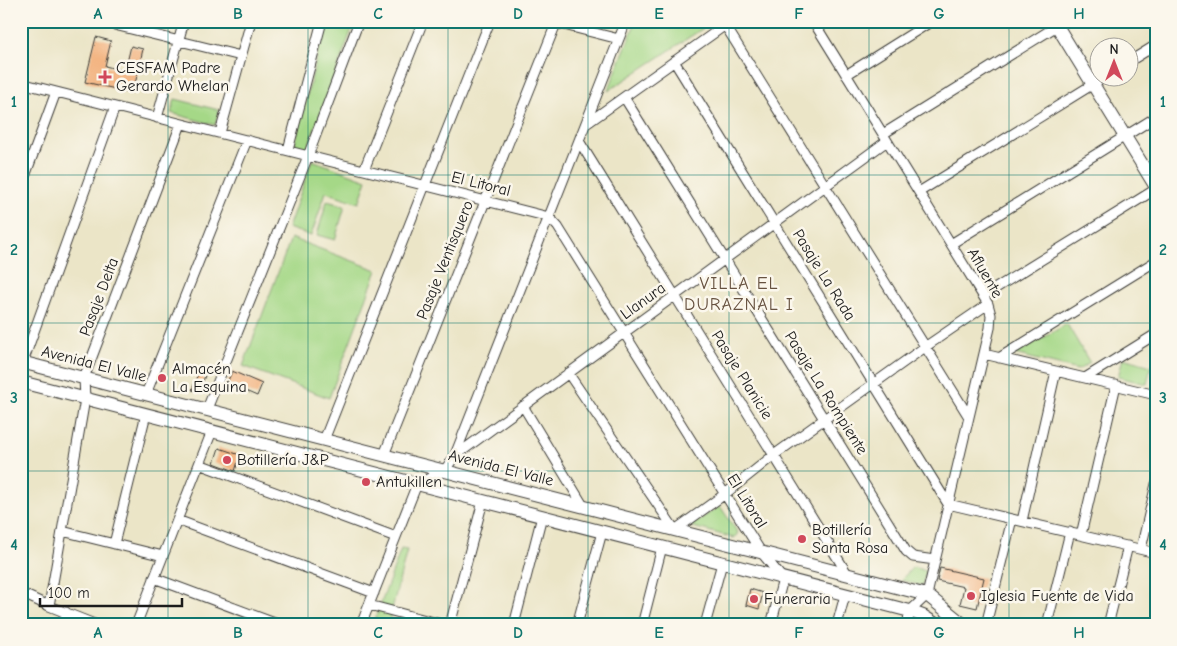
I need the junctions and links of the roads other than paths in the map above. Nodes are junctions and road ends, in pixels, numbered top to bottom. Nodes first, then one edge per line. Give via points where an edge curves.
1 (98, 21) edge
2 (184, 21) edge
3 (251, 21) edge
4 (322, 21) edge
5 (359, 21) edge
6 (423, 21) edge
7 (490, 21) edge
8 (626, 21) edge
9 (813, 21) edge
10 (932, 21) edge
11 (553, 22) edge
12 (115, 23) edge
13 (728, 23) edge
14 (1058, 23) edge
15 (619, 39) junction
16 (178, 41) junction
17 (1156, 45) edge
18 (1140, 55) edge
19 (242, 56) junction
20 (674, 61) junction
21 (1090, 69) edge
22 (846, 74) junction
23 (21, 83) edge
24 (1090, 86) edge
25 (1101, 88) edge
26 (56, 92) junction
27 (624, 97) junction
28 (115, 107) junction
29 (1156, 117) edge
30 (157, 118) junction
31 (182, 124) junction
32 (586, 124) junction
33 (220, 133) junction
34 (1124, 136) junction
35 (885, 138) junction
36 (247, 140) junction
37 (579, 141) junction
38 (288, 150) junction
39 (308, 156) junction
40 (364, 170) junction
41 (424, 185) junction
42 (21, 187) edge
43 (825, 187) junction
44 (1156, 188) edge
45 (919, 192) junction
46 (485, 200) junction
47 (549, 216) junction
48 (775, 224) junction
49 (950, 244) junction
50 (725, 260) junction
51 (1156, 261) edge
52 (675, 296) junction
53 (985, 300) junction
54 (624, 333) junction
55 (1156, 334) edge
56 (925, 347) junction
57 (984, 354) junction
58 (999, 358) junction
59 (22, 362) edge
60 (1056, 371) junction
61 (568, 373) junction
62 (84, 378) junction
63 (1085, 378) junction
64 (21, 382) edge
65 (874, 384) junction
66 (1116, 385) junction
67 (146, 394) junction
68 (1156, 395) edge
69 (85, 398) junction
70 (523, 406) junction
71 (207, 409) junction
72 (146, 414) junction
73 (969, 417) junction
74 (824, 419) junction
75 (212, 431) junction
76 (324, 440) junction
77 (384, 455) junction
78 (455, 456) junction
79 (774, 456) junction
80 (199, 464) junction
81 (444, 471) junction
82 (417, 484) junction
83 (1156, 484) edge
84 (725, 494) junction
85 (483, 501) junction
86 (948, 504) junction
87 (584, 506) junction
88 (542, 516) junction
89 (1012, 519) junction
90 (177, 520) junction
91 (1022, 521) junction
92 (675, 530) junction
93 (62, 531) junction
94 (602, 532) junction
95 (1070, 532) junction
96 (1081, 535) junction
97 (396, 537) junction
98 (114, 544) junction
99 (1128, 546) junction
100 (666, 548) junction
101 (1141, 549) junction
102 (761, 552) junction
103 (1156, 553) edge
104 (163, 556) junction
105 (935, 560) junction
106 (722, 563) junction
107 (848, 575) junction
108 (154, 578) junction
109 (783, 579) junction
110 (21, 593) edge
111 (374, 593) junction
112 (845, 595) junction
113 (927, 595) junction
114 (369, 605) junction
115 (48, 606) junction
116 (910, 611) junction
117 (66, 612) junction
118 (61, 625) edge
119 (97, 625) edge
120 (136, 625) edge
121 (280, 625) edge
122 (362, 625) edge
123 (445, 625) edge
124 (450, 625) edge
125 (514, 625) edge
126 (577, 625) edge
127 (642, 625) edge
128 (705, 625) edge
129 (771, 625) edge
130 (838, 625) edge
131 (906, 625) edge
132 (937, 625) edge
133 (964, 625) edge
134 (986, 625) edge
135 (1047, 625) edge
136 (1108, 625) edge

1 - 12 street
2 - 16 street
3 - 19 street
4 - 38 street
5 - 39 street
6 - 40 street
7 - 41 street
8 - 15 street
9 - 22 street, Afluente
10 - 22 street
11 - 15 street
11 - 46 street, Pasaje Ventisquero
12 - 16 street
13 - 20 street
13 - 43 street
14 - 21 street
14 - 35 street, Llanura
15 - 32 street
16 - 19 street
16 - 30 street
17 - 18 street
19 - 33 street
20 - 27 street
20 - 48 street, Pasaje La Rada
22 - 35 street, Afluente
23 - 26 street, El Litoral
24 - 45 street
25 - 34 street
26 - 28 street, El Litoral
26 - 42 street
27 - 32 street
27 - 50 street, Pasaje La Rompiente
28 - 30 street, El Litoral
28 - 59 street
29 - 34 street
30 - 31 street, El Litoral
31 - 33 street, El Litoral
31 - 62 street, Pasaje Delta
32 - 37 street
33 - 36 street, El Litoral
34 - 44 street
34 - 49 street
35 - 43 street, Llanura
35 - 45 street, Afluente
36 - 38 street, El Litoral
36 - 67 street
37 - 47 street
37 - 52 street, Pasaje Planicie
38 - 39 street, El Litoral
39 - 40 street, El Litoral
39 - 71 street
40 - 41 street, El Litoral
41 - 46 street, El Litoral
41 - 76 street
43 - 48 street, Llanura
43 - 56 street
44 - 53 street
45 - 49 street, Afluente
46 - 47 street, El Litoral
46 - 77 street, Pasaje Ventisquero
47 - 54 street, El Litoral
47 - 78 street
48 - 50 street, Llanura
48 - 65 street, Pasaje La Rada
49 - 53 street, Afluente
50 - 52 street, Llanura
50 - 74 street, Pasaje La Rompiente
51 - 58 street
52 - 54 street, Llanura
52 - 79 street, Pasaje Planicie
53 - 56 street
53 - 57 street, Afluente via 991,322
54 - 61 street, Llanura
54 - 84 street, El Litoral
55 - 63 street
56 - 65 street
56 - 73 street
57 - 58 street
57 - 73 street, Afluente
58 - 60 street
59 - 62 street, Avenida El Valle
60 - 63 street
60 - 91 street
61 - 70 street, Llanura
61 - 92 street
62 - 67 street, Avenida El Valle
62 - 69 street, Pasaje Delta
63 - 66 street
64 - 69 street
65 - 74 street
65 - 86 street, Pasaje La Rada
66 - 68 street
66 - 96 street
67 - 71 street, Avenida El Valle
69 - 72 street
69 - 93 street, Pasaje Delta
70 - 78 street, Llanura
70 - 87 street
71 - 76 street, Avenida El Valle
72 - 75 street
72 - 98 street
73 - 86 street, Afluente
74 - 79 street
74 - 105 street, Pasaje La Rompiente via 907,554
75 - 80 street
75 - 82 street
76 - 77 street, Avenida El Valle
77 - 81 street, Avenida El Valle
78 - 81 street, Llanura
79 - 84 street
79 - 107 street, Pasaje Planicie
80 - 90 street
80 - 97 street
81 - 82 street, Llanura
81 - 87 street, Avenida El Valle
82 - 85 street
82 - 97 street
83 - 101 street
84 - 92 street
84 - 102 street, El Litoral
85 - 88 street
85 - 124 street
86 - 89 street
86 - 105 street, Afluente
87 - 92 street, Avenida El Valle
88 - 94 street
88 - 125 street
89 - 91 street
89 - 134 street
90 - 104 street
90 - 111 street
91 - 95 street
92 - 100 street
92 - 102 street, Avenida El Valle
93 - 98 street
93 - 115 street, Pasaje Delta
94 - 100 street
94 - 126 street
95 - 96 street
95 - 135 street
96 - 99 street
97 - 111 street
98 - 104 street
99 - 101 street
99 - 136 street
100 - 106 street
100 - 127 street
101 - 103 street
102 - 107 street, Avenida El Valle
102 - 109 street, El Litoral
104 - 108 street
105 - 113 street, Afluente
106 - 109 street
106 - 128 street
107 - 113 street, Avenida El Valle
108 - 120 street
108 - 121 street
109 - 112 street
109 - 129 street
110 - 115 street
111 - 114 street
112 - 116 street
112 - 130 street
113 - 116 street
113 - 133 street, Avenida El Valle
114 - 122 street
114 - 123 street
115 - 117 street
116 - 131 street
116 - 132 street
117 - 118 street
117 - 119 street

